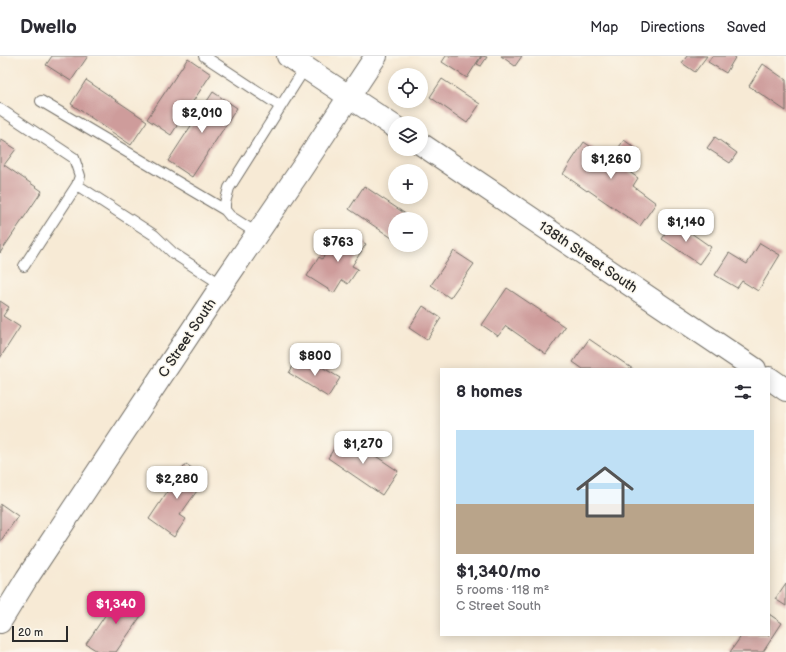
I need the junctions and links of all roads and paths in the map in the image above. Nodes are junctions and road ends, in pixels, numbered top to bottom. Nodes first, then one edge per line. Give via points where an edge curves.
1 (204, 56) edge
2 (376, 56) edge
3 (296, 62) edge
4 (349, 96) junction
5 (41, 102) dead end
6 (280, 106) junction
7 (0, 109) edge
8 (388, 121) edge
9 (428, 149) edge
10 (77, 186) junction
11 (225, 210) junction
12 (258, 234) junction
13 (24, 266) dead end
14 (222, 284) junction
15 (754, 368) edge
16 (770, 379) edge
17 (786, 390) edge
18 (0, 622) edge

1 - 6 lane
2 - 4 street, C Street South
3 - 4 street
3 - 6 lane
4 - 8 street
4 - 12 street, C Street South
5 - 11 lane
6 - 11 lane via 229,188
7 - 10 lane via 74,158 80,176
9 - 15 street, 138th Street South
10 - 13 lane
10 - 14 lane via 154,235 173,254
11 - 12 lane
12 - 14 street, C Street South
14 - 18 street, C Street South
16 - 17 street

